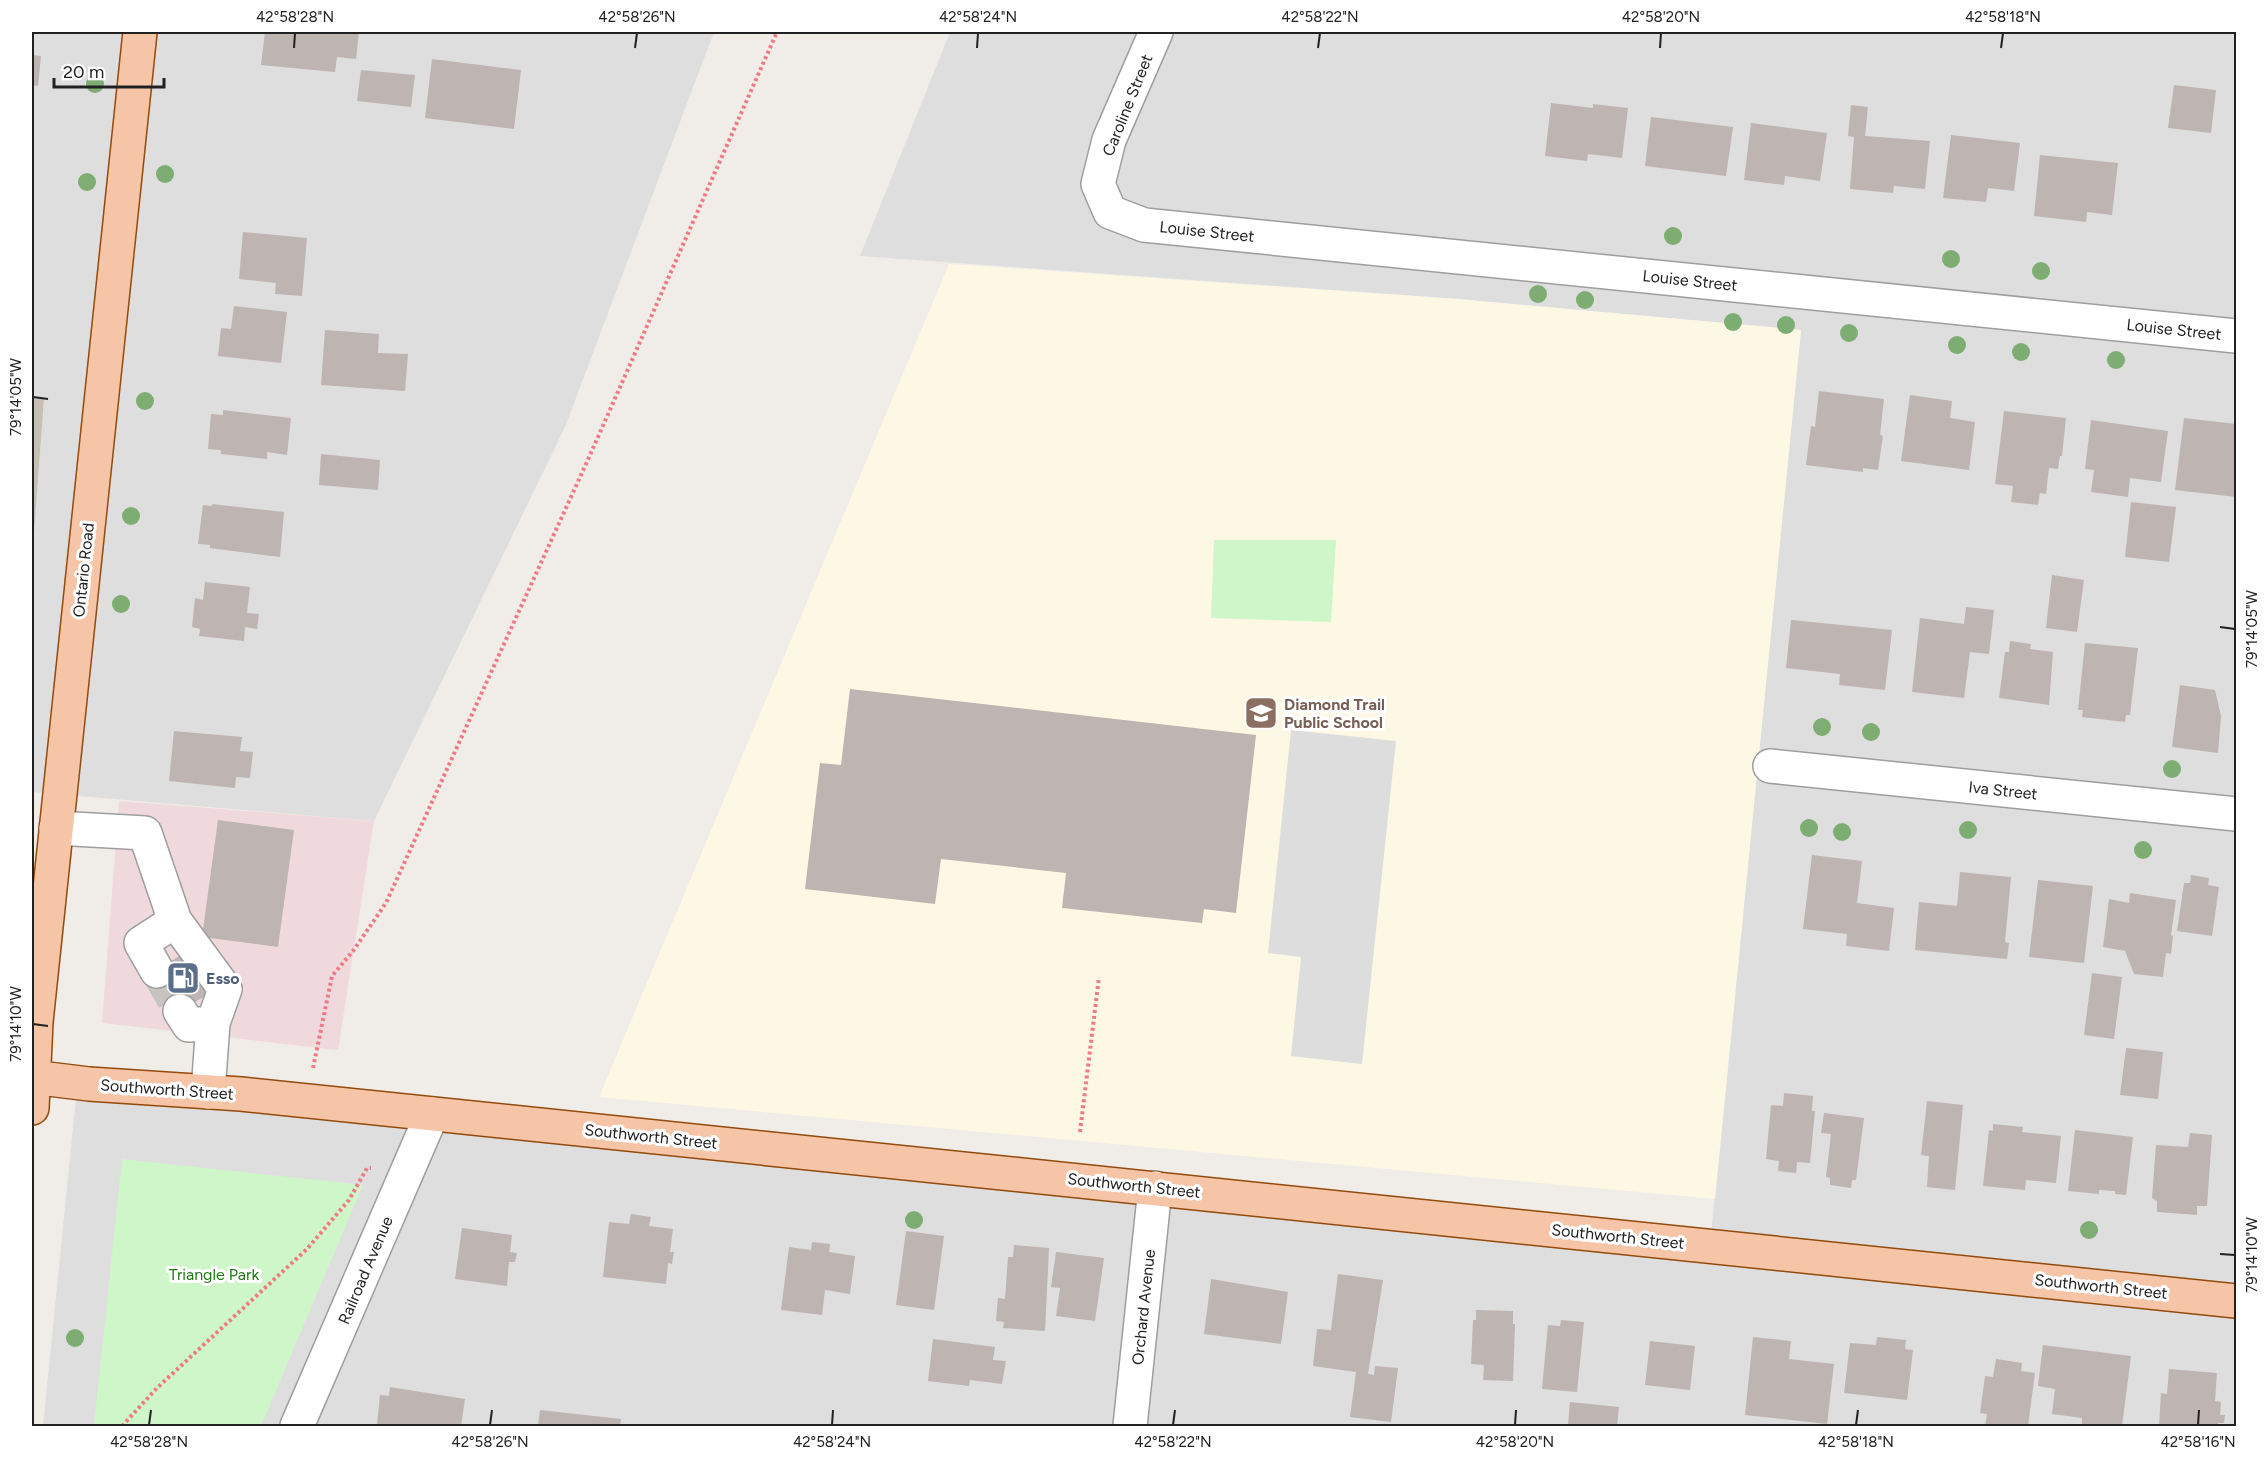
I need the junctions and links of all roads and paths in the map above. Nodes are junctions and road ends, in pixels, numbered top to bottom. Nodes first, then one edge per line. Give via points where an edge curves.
1 (140, 32) edge
2 (777, 32) edge
3 (1156, 32) edge
4 (1144, 225) joint
5 (2236, 336) edge
6 (1770, 766) dead end
7 (2236, 814) edge
8 (56, 828) junction
9 (175, 921) junction
10 (157, 971) tunnel mouth
11 (1099, 977) dead end
12 (180, 1011) tunnel mouth
13 (213, 1023) junction
14 (32, 1087) edge
15 (208, 1092) junction
16 (307, 1101) junction
17 (432, 1114) junction
18 (1080, 1132) dead end
19 (409, 1167) junction
20 (1155, 1188) junction
21 (2236, 1301) edge
22 (122, 1426) edge
23 (297, 1426) edge
24 (1130, 1426) edge

1 - 8 main road, Ontario Road
2 - 16 path via 386,903 332,976
3 - 4 street, Caroline Street via 1109,140 1098,184 1110,212
4 - 5 street, Louise Street
6 - 7 street, Iva Street
8 - 9 street via 145,833
8 - 14 main road, Ontario Road
9 - 10 street via 141,943
9 - 13 street via 225,989
11 - 18 path
12 - 13 street via 189,1025
13 - 15 street
14 - 15 main road, Southworth Street via 89,1084
15 - 16 main road, Southworth Street
16 - 17 main road, Southworth Street
17 - 19 street, Railroad Avenue
17 - 20 main road, Southworth Street
19 - 22 path via 367,1168 349,1200 307,1249 157,1388
19 - 23 street, Railroad Avenue
20 - 21 main road, Southworth Street
20 - 24 street, Orchard Avenue

